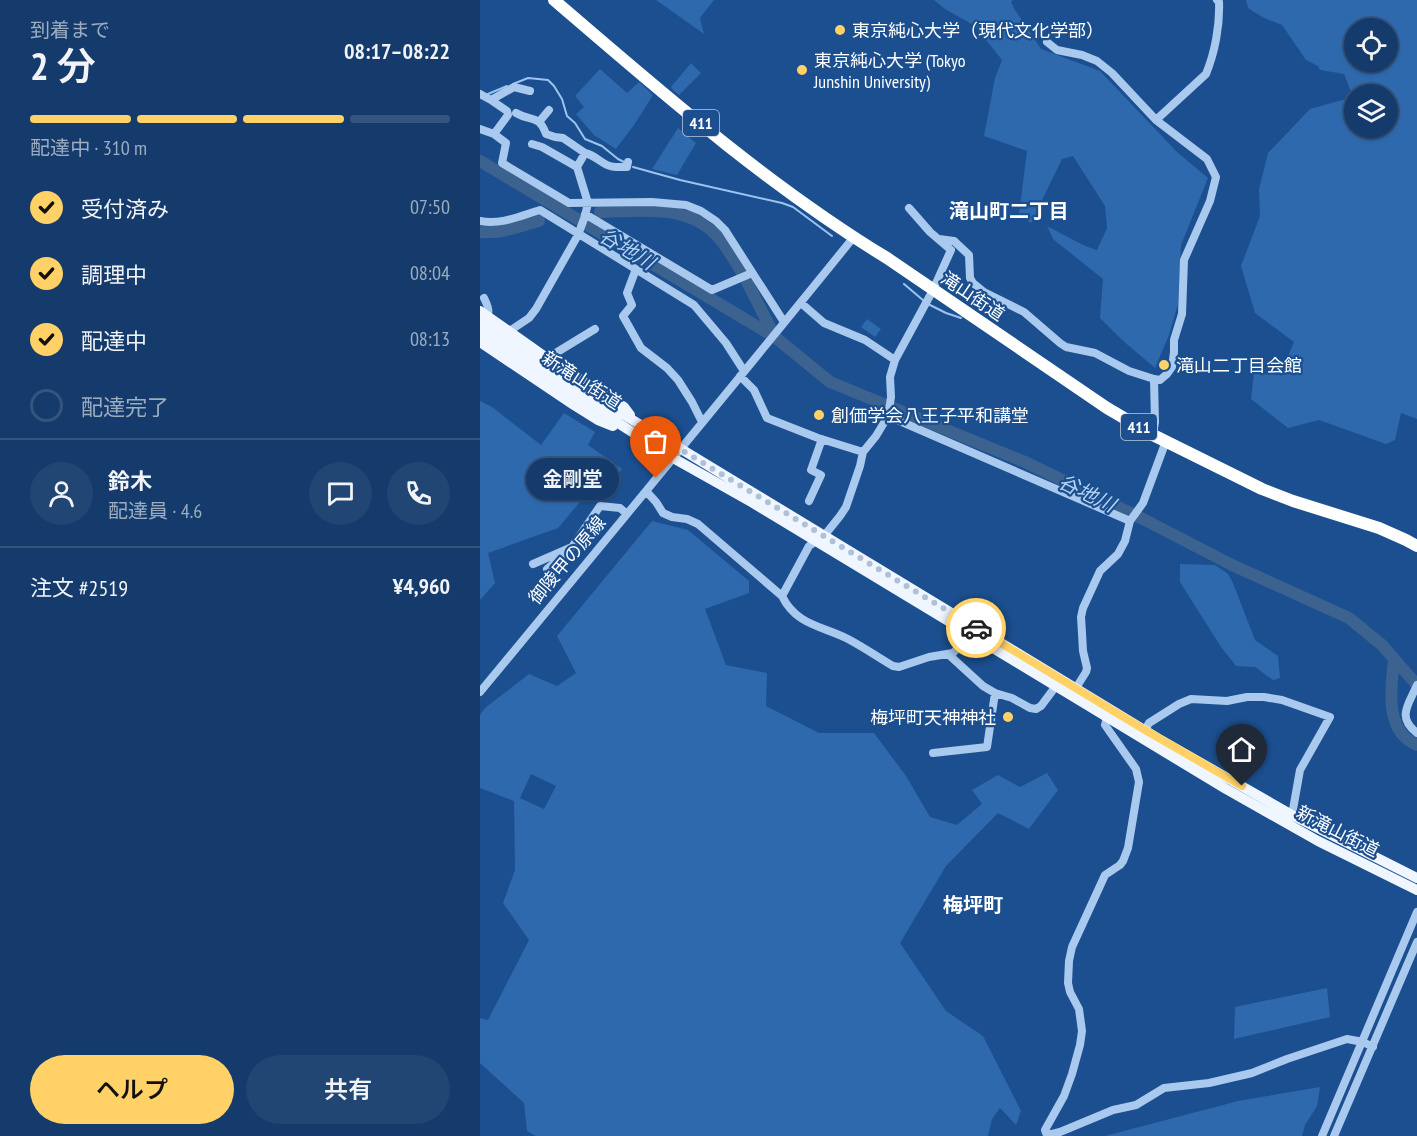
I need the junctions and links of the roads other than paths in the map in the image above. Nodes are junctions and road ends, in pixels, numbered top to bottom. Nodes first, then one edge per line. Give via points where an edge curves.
1 (1217, 0) edge
2 (559, 2) edge
3 (1047, 42) dead end
4 (530, 91) dead end
5 (480, 94) edge
6 (491, 100) junction
7 (549, 110) dead end
8 (516, 113) dead end
9 (1156, 120) junction
10 (539, 122) junction
11 (480, 129) edge
12 (494, 134) junction
13 (532, 144) dead end
14 (585, 153) junction
15 (628, 162) dead end
16 (577, 167) junction
17 (588, 203) junction
18 (909, 208) dead end
19 (585, 215) junction
20 (480, 221) edge
21 (579, 233) junction
22 (853, 238) junction
23 (937, 238) junction
24 (636, 269) junction
25 (752, 273) junction
26 (933, 290) junction
27 (484, 298) dead end
28 (801, 303) junction
29 (483, 316) edge
30 (783, 324) junction
31 (595, 329) dead end
32 (480, 330) edge
33 (508, 332) junction
34 (480, 342) edge
35 (509, 347) junction
36 (494, 352) junction
37 (895, 360) junction
38 (551, 361) junction
39 (742, 373) junction
40 (1154, 379) junction
41 (888, 415) junction
42 (634, 421) junction
43 (702, 422) junction
44 (633, 433) junction
45 (1153, 435) junction
46 (822, 439) junction
47 (1166, 441) junction
48 (863, 452) junction
49 (676, 453) junction
50 (646, 491) junction
51 (809, 501) dead end
52 (627, 514) junction
53 (1131, 520) junction
54 (820, 539) junction
55 (1417, 546) edge
56 (572, 547) junction
57 (533, 564) dead end
58 (547, 568) dead end
59 (782, 596) junction
60 (970, 635) junction
61 (948, 654) junction
62 (1025, 662) junction
63 (1056, 686) junction
64 (1416, 687) edge
65 (1076, 688) junction
66 (480, 692) edge
67 (995, 693) junction
68 (1107, 717) junction
69 (1145, 730) junction
70 (1417, 733) edge
71 (933, 753) dead end
72 (1292, 815) junction
73 (1417, 878) edge
74 (1417, 890) edge
75 (1417, 912) edge
76 (1417, 942) edge
77 (1363, 1042) junction
78 (1373, 1047) junction
79 (1322, 1136) edge
80 (1334, 1136) edge

1 - 9 street via 1220,15 1206,74
2 - 22 highway, 滝山街道 / 411 via 755,167
3 - 9 street via 1057,50 1097,61
4 - 6 street via 514,87
5 - 6 street
6 - 12 street via 508,115
7 - 10 street
8 - 10 street
9 - 40 street via 1207,159 1216,177 1210,201 1184,260 1182,314 1174,340 1172,367 1160,380
10 - 14 street via 546,134 562,138
11 - 12 street
12 - 17 street via 506,143 499,162 568,203
13 - 16 street
14 - 15 street via 615,167 627,167
14 - 16 street
16 - 17 street
17 - 19 street
17 - 25 street via 672,202 701,211 725,230
18 - 23 street
19 - 21 street
19 - 25 street via 712,290
20 - 21 street via 493,223 540,210
21 - 24 street
21 - 33 street via 536,309
22 - 26 highway, 滝山街道 / 411
22 - 28 street, 御陵甲の原線
23 - 26 street via 951,250
23 - 40 street via 954,241 969,255 973,283 1024,312 1066,347 1095,353
24 - 39 street via 694,305 726,343
24 - 43 street via 627,293 632,305 623,316 641,348 678,380
25 - 30 street
26 - 37 street
26 - 45 highway, 滝山街道 / 411
27 - 29 street via 489,308
28 - 30 street, 御陵甲の原線
28 - 37 street via 824,323 865,340
29 - 32 street
29 - 33 main road
29 - 35 main road
30 - 39 street, 御陵甲の原線
31 - 38 street via 574,338
32 - 35 main road
33 - 36 street
33 - 38 main road
34 - 36 main road
35 - 42 main road, 新滝山街道
35 - 44 main road, 新滝山街道
36 - 44 main road via 598,420
37 - 41 street
38 - 42 main road via 624,407
39 - 43 street, 御陵甲の原線
39 - 46 street via 767,418
40 - 45 street
41 - 48 street
41 - 53 street
42 - 49 main road, 新滝山街道
43 - 49 street, 御陵甲の原線
44 - 49 main road, 新滝山街道
45 - 47 highway, 滝山街道 / 411
46 - 48 street
46 - 51 street via 811,470 821,475
47 - 53 street via 1142,505
47 - 55 highway, 滝山街道 / 411 via 1262,489 1379,528
48 - 54 street via 846,507
49 - 50 street, 御陵甲の原線
49 - 54 main road, 新滝山街道 via 753,503
50 - 52 street, 御陵甲の原線
50 - 59 street via 663,513 698,524
52 - 56 street via 620,508 600,506
52 - 66 street, 御陵甲の原線
53 - 65 street via 1118,554 1100,571 1083,608 1087,668
54 - 59 street via 808,546
54 - 60 main road, 新滝山街道
54 - 62 main road, 新滝山街道
56 - 57 street
56 - 58 street
59 - 61 street via 786,605 809,623 848,639 893,666
60 - 61 street
60 - 62 main road, 新滝山街道
61 - 67 street
62 - 63 main road, 新滝山街道
62 - 65 main road, 新滝山街道
63 - 67 street via 1036,709
63 - 68 main road, 新滝山街道
64 - 70 street via 1405,716
65 - 69 main road, 新滝山街道
67 - 71 street via 987,747
68 - 74 main road, 新滝山街道 via 1288,824
68 - 77 street via 1105,725 1136,769 1139,782 1123,861 1105,875 1072,947 1068,983 1079,1009 1082,1031 1072,1074 1046,1133 1060,1132 1136,1105 1164,1088 1252,1073 1347,1039
69 - 72 main road, 新滝山街道
69 - 72 street via 1149,723 1191,699 1264,697 1330,717 1300,770
72 - 73 main road, 新滝山街道
75 - 77 street
76 - 78 street
77 - 78 street
77 - 79 street
78 - 80 street

